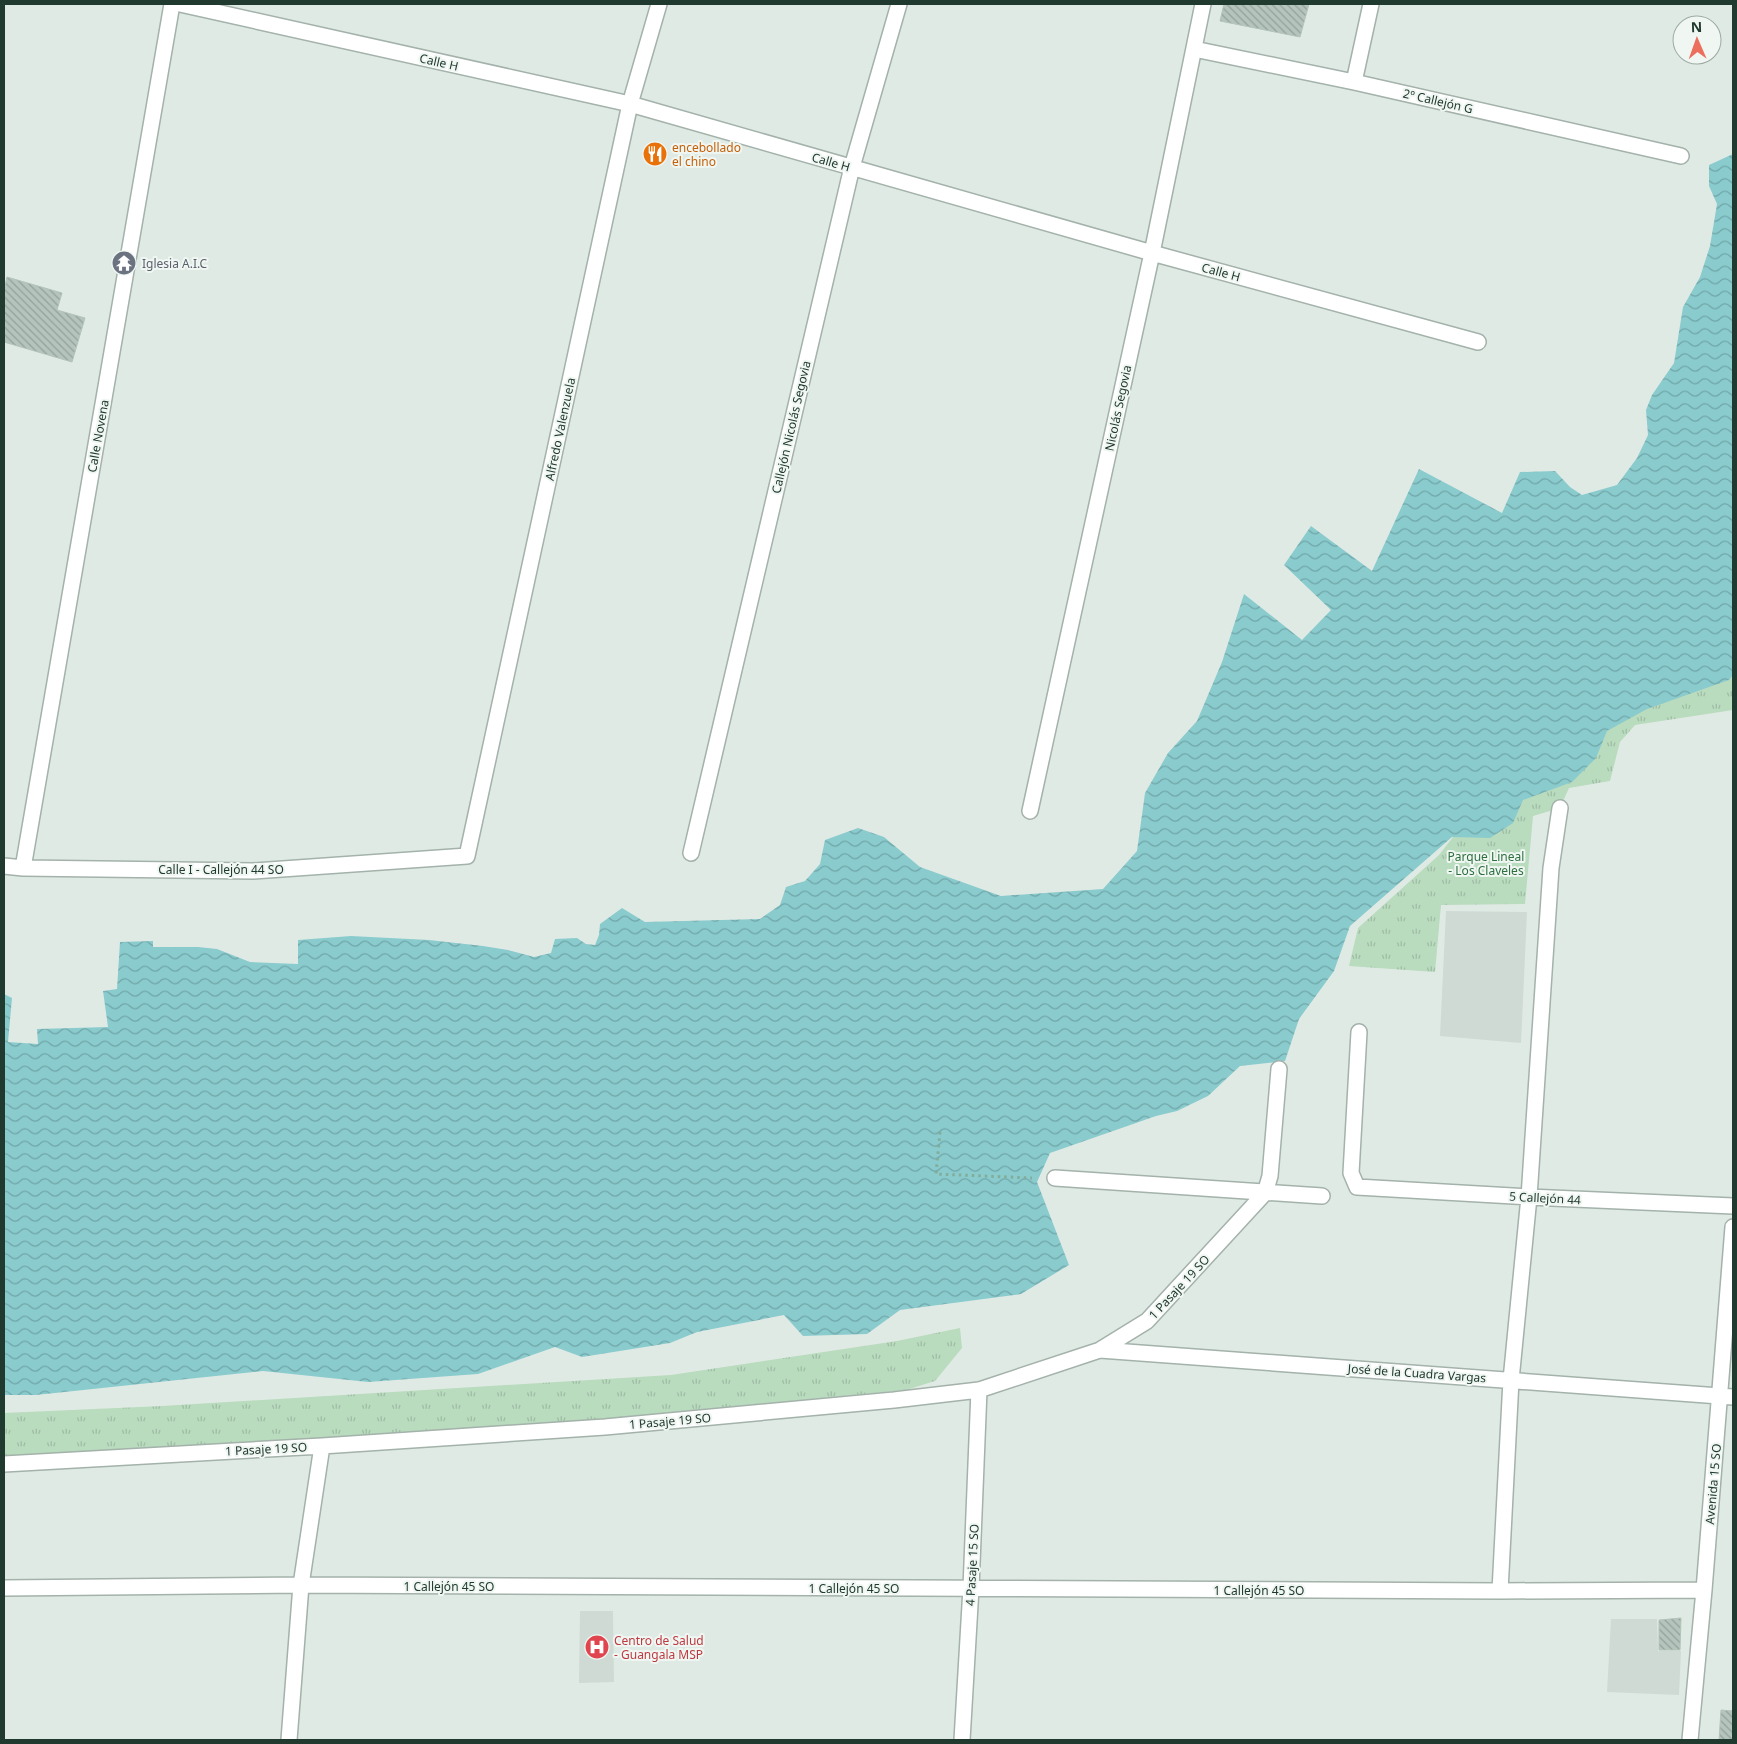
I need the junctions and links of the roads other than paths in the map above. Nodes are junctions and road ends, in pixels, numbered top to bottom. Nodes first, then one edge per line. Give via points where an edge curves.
1 (172, 4) edge
2 (180, 4) edge
3 (659, 4) edge
4 (899, 4) edge
5 (1203, 4) edge
6 (1371, 4) edge
7 (1194, 49) junction
8 (1354, 82) junction
9 (630, 104) junction
10 (1681, 156) dead end
11 (852, 167) junction
12 (1152, 253) junction
13 (1478, 342) dead end
14 (1560, 808) dead end
15 (1030, 811) dead end
16 (691, 853) dead end
17 (467, 856) joint
18 (4, 866) edge
19 (23, 868) junction
20 (1359, 1032) dead end
21 (1279, 1070) dead end
22 (1055, 1178) road end
23 (1265, 1193) junction
24 (1322, 1196) dead end
25 (1529, 1198) junction
26 (1733, 1206) edge
27 (1733, 1227) edge
28 (1100, 1350) junction
29 (1511, 1380) junction
30 (979, 1390) junction
31 (1727, 1396) edge
32 (322, 1446) junction
33 (4, 1464) edge
34 (301, 1585) junction
35 (4, 1588) edge
36 (971, 1588) junction
37 (1704, 1590) junction
38 (1500, 1591) junction
39 (290, 1740) edge
40 (962, 1740) edge
41 (1690, 1740) edge

1 - 19 street, Calle Novena
2 - 9 street, Calle H
3 - 9 street, Alfredo Valenzuela
4 - 11 street, Callejón Nicolás Segovia
5 - 7 street, Nicolás Segovia
6 - 8 street
7 - 8 street, 2º Callejón G
7 - 12 street, Nicolás Segovia
8 - 10 street, 2º Callejón G
9 - 11 street, Calle H
9 - 17 street, Alfredo Valenzuela
11 - 12 street, Calle H
11 - 16 street, Callejón Nicolás Segovia
12 - 13 street, Calle H
12 - 15 street, Nicolás Segovia
14 - 25 street via 1551,868
17 - 19 street, Calle I - Callejón 44 SO via 253,871
18 - 19 street, Calle I - Callejón 44 SO
20 - 25 street, 5 Callejón 44 via 1351,1173 1357,1187
21 - 23 street via 1270,1176
22 - 23 street
23 - 24 street
23 - 28 street, 1 Pasaje 19 SO via 1147,1321
25 - 26 street, 5 Callejón 44
25 - 29 street
27 - 31 street, Avenida 15 SO
28 - 29 street, José de la Cuadra Vargas
28 - 30 street, 1 Pasaje 19 SO
29 - 31 street, José de la Cuadra Vargas
29 - 38 street
30 - 32 street, 1 Pasaje 19 SO via 605,1427
30 - 36 street, 4 Pasaje 15 SO
31 - 37 street, Avenida 15 SO
32 - 33 street, 1 Pasaje 19 SO
32 - 34 street
34 - 35 street, 1 Callejón 45 SO
34 - 36 street, 1 Callejón 45 SO
34 - 39 street
36 - 38 street, 1 Callejón 45 SO
36 - 40 street, 4 Pasaje 15 SO
37 - 38 street, 1 Callejón 45 SO
37 - 41 street, Avenida 15 SO

